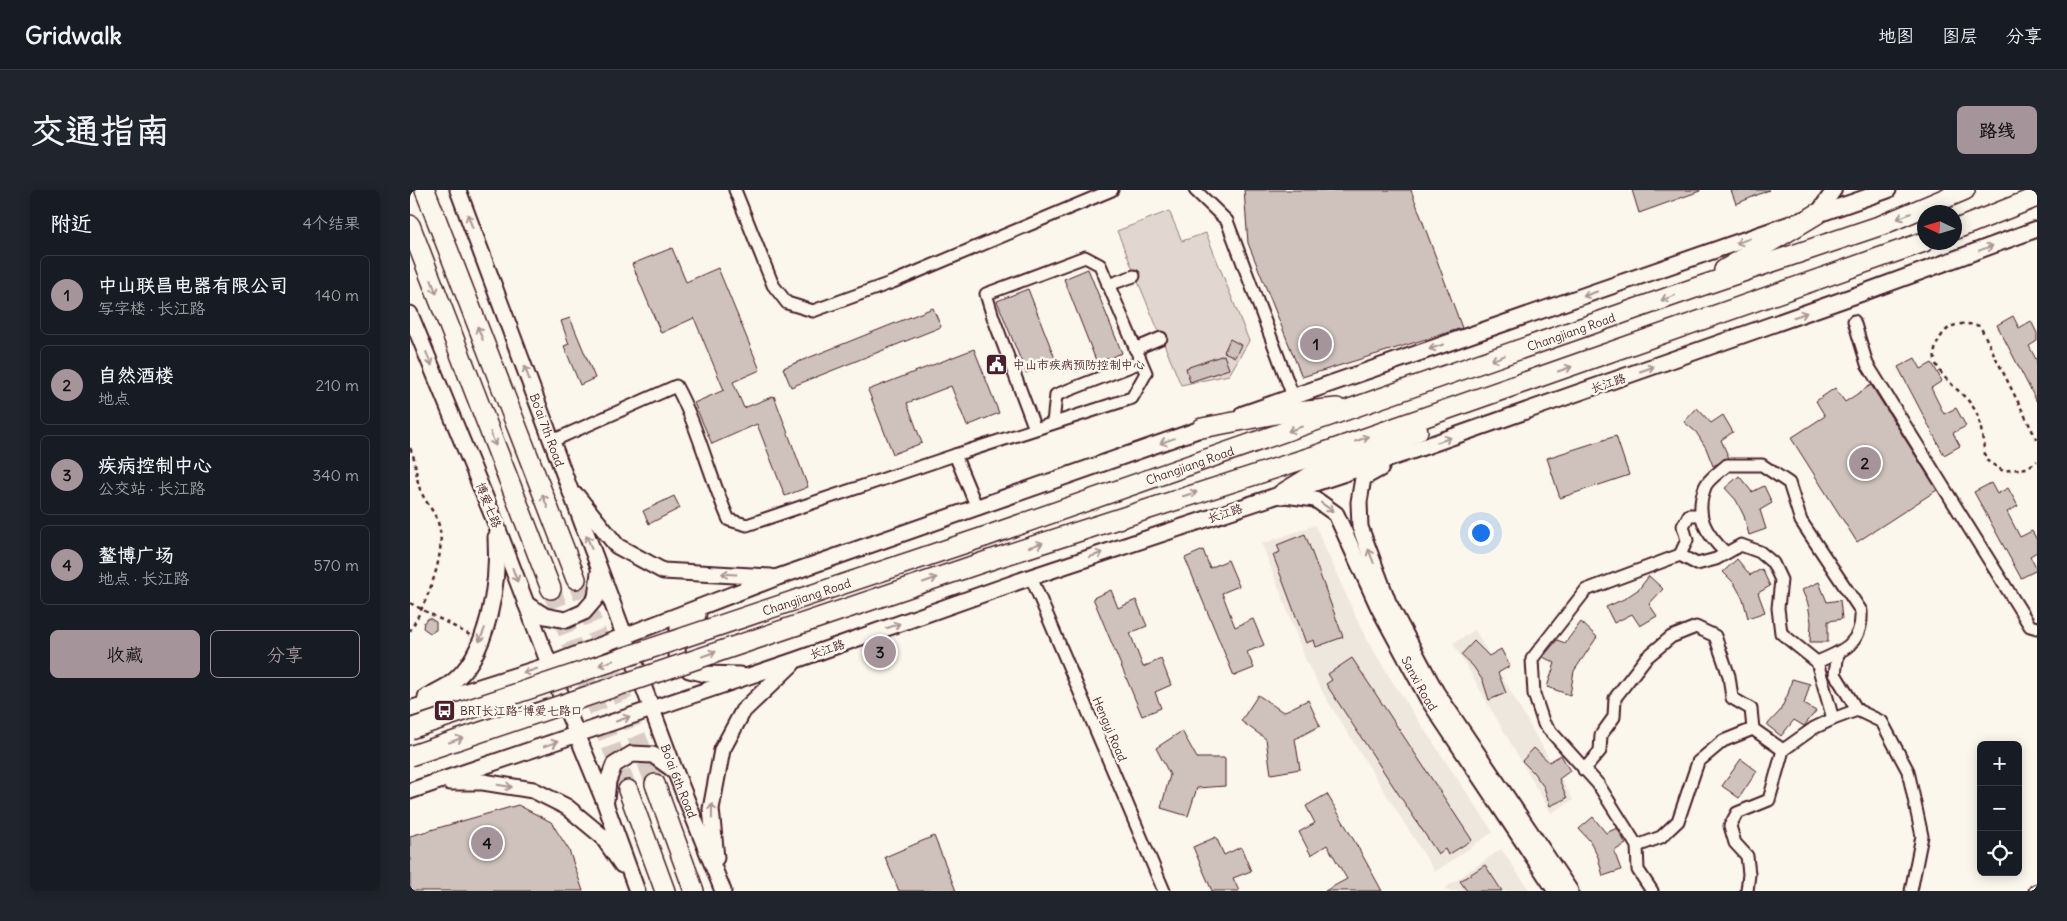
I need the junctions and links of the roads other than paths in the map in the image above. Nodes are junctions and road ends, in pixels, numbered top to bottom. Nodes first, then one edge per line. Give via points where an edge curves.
1 (425, 190) edge
2 (460, 190) edge
3 (735, 190) edge
4 (1112, 190) edge
5 (1195, 190) edge
6 (1834, 190) edge
7 (1888, 190) edge
8 (1965, 190) edge
9 (2037, 197) edge
10 (1818, 214) junction
11 (410, 226) edge
12 (1962, 227) edge
13 (2037, 229) edge
14 (1917, 244) edge
15 (1134, 276) dead end
16 (1108, 285) junction
17 (1695, 288) junction
18 (410, 314) edge
19 (1854, 321) dead end
20 (1161, 338) dead end
21 (1135, 349) junction
22 (1141, 362) junction
23 (1293, 396) junction
24 (1358, 408) junction
25 (1442, 411) junction
26 (1053, 423) junction
27 (1202, 428) junction
28 (1035, 429) junction
29 (552, 441) junction
30 (1409, 452) junction
31 (955, 455) junction
32 (569, 485) junction
33 (1282, 494) junction
34 (977, 508) junction
35 (1701, 515) junction
36 (494, 518) junction
37 (1726, 553) junction
38 (1680, 555) junction
39 (599, 568) junction
40 (778, 577) junction
41 (1032, 577) junction
42 (576, 579) tunnel mouth
43 (551, 588) tunnel mouth
44 (729, 596) junction
45 (526, 604) junction
46 (2037, 628) edge
47 (625, 636) junction
48 (1838, 653) junction
49 (796, 660) junction
50 (1817, 662) junction
51 (549, 665) junction
52 (638, 670) joint
53 (749, 676) junction
54 (410, 708) edge
55 (652, 709) junction
56 (1857, 710) junction
57 (1833, 718) junction
58 (410, 729) edge
59 (1753, 729) junction
60 (577, 735) junction
61 (1783, 750) junction
62 (410, 756) edge
63 (1584, 770) junction
64 (675, 771) junction
65 (439, 782) junction
66 (656, 784) tunnel mouth
67 (628, 790) tunnel mouth
68 (410, 791) edge
69 (605, 803) junction
70 (1637, 846) junction
71 (720, 884) edge
72 (635, 886) edge
73 (664, 891) edge
74 (694, 891) edge
75 (1164, 891) edge
76 (1556, 891) edge
77 (1570, 891) edge
78 (1652, 891) edge
79 (1747, 891) edge
80 (1911, 891) edge

42 -> 1 highway
29 -> 2 main road, Bo'ai 7th Road
3 - 4 street via 773,285 787,303 813,311 893,282
5 - 23 street via 1227,221
6 - 10 street
7 - 10 main road
8 -> 17 highway, Changjiang Road via 1882,226
9 - 12 highway
10 - 17 highway
10 -> 23 main road
11 -> 43 highway
30 -> 13 main road, 长江路
25 -> 14 highway, Changjiang Road
15 - 16 street
16 - 21 street
16 - 28 street via 1100,265 1085,257 986,294
17 -> 24 highway, Changjiang Road
18 -> 36 main road, 博爱七路
19 - 46 street via 1867,364 2030,626
20 - 21 street
21 - 22 street
22 - 26 street via 1056,396
22 - 26 street via 1146,373 1132,398
23 - 27 main road
24 - 27 highway via 1318,409
24 -> 58 highway, Changjiang Road, bridge
25 - 33 highway via 1426,427 1313,475
62 -> 25 highway, Changjiang Road, bridge
26 - 28 street
27 -> 34 main road
28 - 31 street
29 - 31 street via 676,386 687,406 713,484 729,520 748,525
29 - 32 main road, Bo'ai 7th Road
30 - 33 main road, 长江路
77 -> 30 main road, Sanxi Road via 1436,692 1388,602 1360,527 1359,502 1363,478
31 - 34 street
39 -> 32 main road, Bo'ai 7th Road
40 -> 32 main road via 663,570 617,546
41 -> 33 main road, 长江路
33 -> 76 main road, Sanxi Road via 1315,499 1336,514 1379,608 1428,698
34 - 40 main road
35 - 37 street via 1708,536
35 - 38 street via 1689,515 1683,526 1687,540
35 - 48 street via 1705,486 1728,465 1762,465 1788,483 1801,521 1861,611 1862,626 1856,639
36 -> 45 main road, 博爱七路
36 -> 54 main road via 498,564 491,613 480,640 470,662 451,684
37 - 38 street via 1697,564
37 - 50 street via 1741,545 1760,552 1773,563 1781,580 1778,608 1781,632
38 - 63 street via 1586,590 1532,659 1534,694 1544,724
39 - 45 main road via 596,598 584,612 566,620 545,616
39 - 47 main road, Bo'ai 7th Road
40 - 44 main road
49 -> 41 main road, 长江路
41 - 75 street, Hengyi Road
44 - 47 main road
44 - 53 main road via 678,628 677,657 689,670
45 - 51 main road, 博爱七路
47 - 51 main road
47 - 52 main road, Bo'ai 7th Road
48 - 50 street
48 - 56 street via 1836,674
49 - 53 main road, 长江路
71 -> 49 main road via 711,809 722,750 743,711
50 - 57 street
51 -> 54 main road
51 - 60 main road, 博爱七路
52 - 55 main road, Bo'ai 6th Road
53 - 55 main road, 长江路
60 -> 55 main road, 长江路
55 - 64 main road, Bo'ai 6th Road
56 - 57 street
56 - 80 street via 1882,722 1908,771 1922,836
57 - 61 street
59 - 61 street
59 - 63 street via 1751,709 1732,698 1729,676 1715,636 1696,627 1671,636 1646,658 1615,698 1614,717 1601,735 1600,751
59 - 70 street via 1723,741 1698,762 1678,821 1661,837
65 -> 60 main road, 长江路
60 - 69 main road
61 - 79 street via 1769,800 1737,813 1730,826 1735,843 1747,856
63 - 70 street via 1598,784
64 - 69 main road via 653,754 632,754 614,765
64 - 71 main road, Bo'ai 6th Road
65 - 68 main road, 长江路
65 -> 72 main road via 482,782 533,790 567,807 602,836
66 - 74 highway, Bo'ai 6th Road
67 - 73 highway
69 - 72 main road
70 - 78 street via 1638,870

